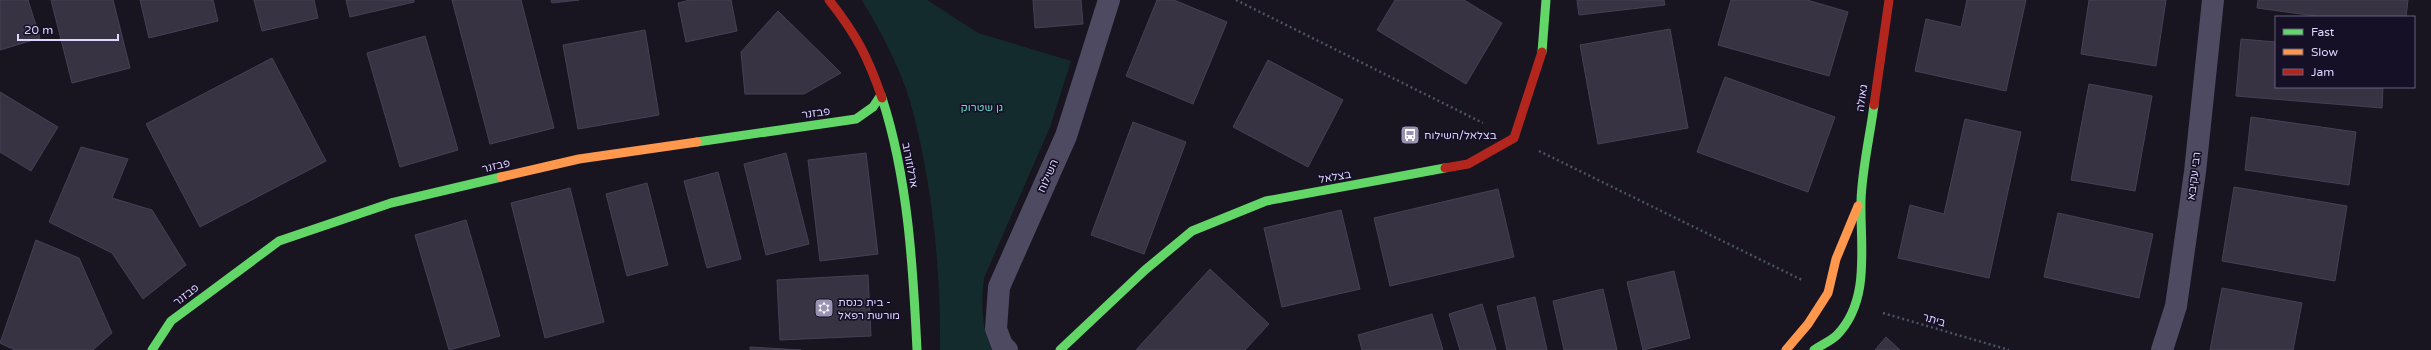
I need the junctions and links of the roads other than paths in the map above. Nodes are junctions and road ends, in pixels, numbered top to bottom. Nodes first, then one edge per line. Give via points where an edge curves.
1 (829, 0) edge
2 (1109, 0) edge
3 (1546, 0) edge
4 (1889, 0) edge
5 (2213, 0) edge
6 (881, 95) junction
7 (1861, 200) junction
8 (152, 350) edge
9 (917, 350) edge
10 (1007, 350) edge
11 (1060, 350) edge
12 (1786, 350) edge
13 (1814, 350) edge
14 (2162, 350) edge

1 - 6 street, ארלוזורוב via 850,25 866,54
2 - 10 street, השילוח via 1066,136 1000,287 996,329 1002,345
3 - 11 street, בצלאל via 1542,56 1514,138 1468,164 1266,201 1192,231 1145,270
4 - 7 street, גאולה
5 - 14 street, רבי עקיבא via 2195,172 2176,306
6 - 8 street, פבזנר via 873,107 856,119 579,159 391,203 279,241 171,321
6 - 9 street, ארלוזורוב via 893,139 909,230
7 - 12 street, גאולה via 1836,260 1828,292 1808,324
7 - 13 street, גאולה via 1862,274 1856,305 1850,320 1836,336

